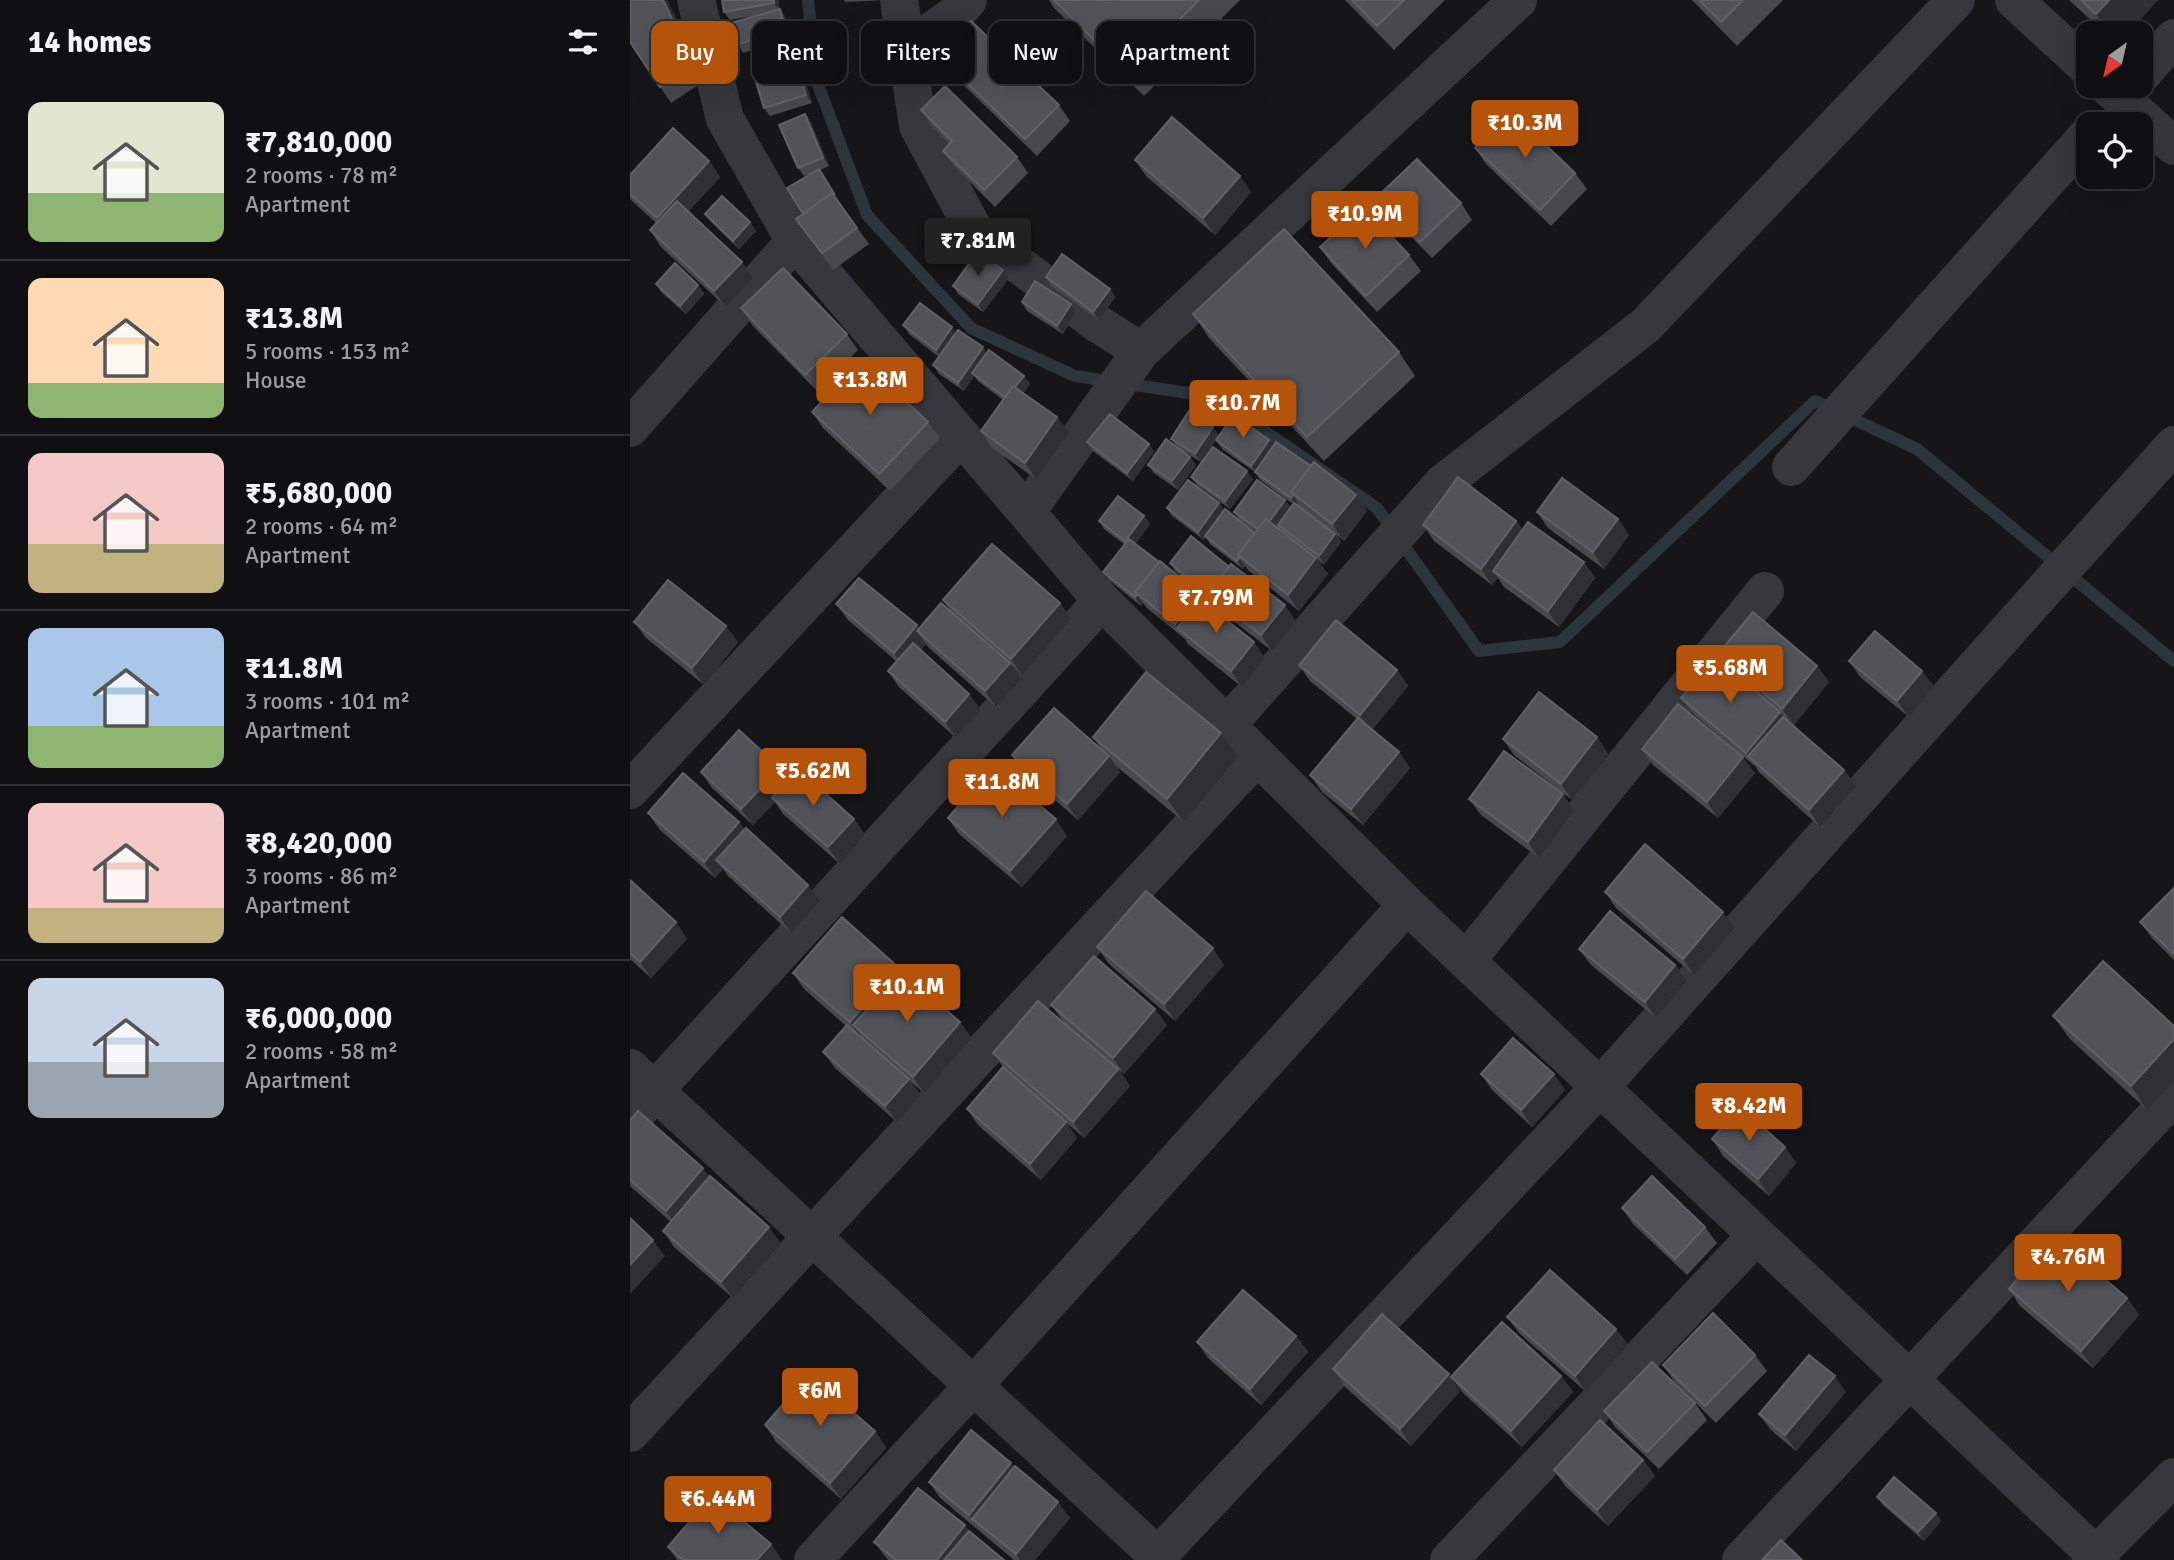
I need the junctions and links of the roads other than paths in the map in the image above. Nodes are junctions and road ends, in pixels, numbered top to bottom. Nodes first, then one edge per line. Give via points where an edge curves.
1 (695, 0) edge
2 (899, 0) edge
3 (968, 0) edge
4 (1518, 0) edge
5 (1956, 0) edge
6 (2014, 0) edge
7 (901, 21) edge
8 (946, 21) edge
9 (2174, 38) edge
10 (2076, 57) edge
11 (2153, 59) edge
12 (911, 84) edge
13 (2123, 98) edge
14 (2174, 146) edge
15 (2076, 148) edge
16 (795, 241) junction
17 (1138, 355) junction
18 (630, 428) edge
19 (961, 436) junction
20 (2174, 445) edge
21 (1791, 467) dead end
22 (1027, 511) junction
23 (1765, 591) dead end
24 (1102, 601) junction
25 (1226, 726) junction
26 (1257, 757) junction
27 (630, 790) edge
28 (1407, 905) junction
29 (1466, 961) junction
30 (642, 1080) edge
31 (1601, 1086) junction
32 (2174, 1096) edge
33 (630, 1122) edge
34 (812, 1236) junction
35 (1756, 1236) junction
36 (1909, 1380) junction
37 (974, 1385) junction
38 (630, 1433) edge
39 (2174, 1477) edge
40 (1158, 1559) edge
41 (2096, 1559) edge
42 (813, 1560) edge
43 (1449, 1560) edge
44 (1741, 1560) edge

1 - 16 street via 725,119
2 - 7 street
3 - 8 street
4 - 17 street
5 - 25 street via 1646,325 1443,483
6 - 10 street
9 - 11 street
12 - 17 street via 918,126 975,232
13 - 14 street
15 - 21 street
16 - 18 street
16 - 19 street
17 - 22 street
19 - 22 street
19 - 27 street
20 - 31 street
22 - 24 street
23 - 29 street
24 - 25 street
24 - 30 street
25 - 26 street
26 - 28 street
26 - 34 street
28 - 29 street
28 - 37 street
29 - 31 street
30 - 33 street
30 - 34 street
31 - 35 street
31 - 40 street
32 - 36 street
34 - 37 street
34 - 38 street
35 - 36 street
35 - 43 street
36 - 41 street
36 - 44 street
37 - 40 street
37 - 42 street
39 - 41 street

